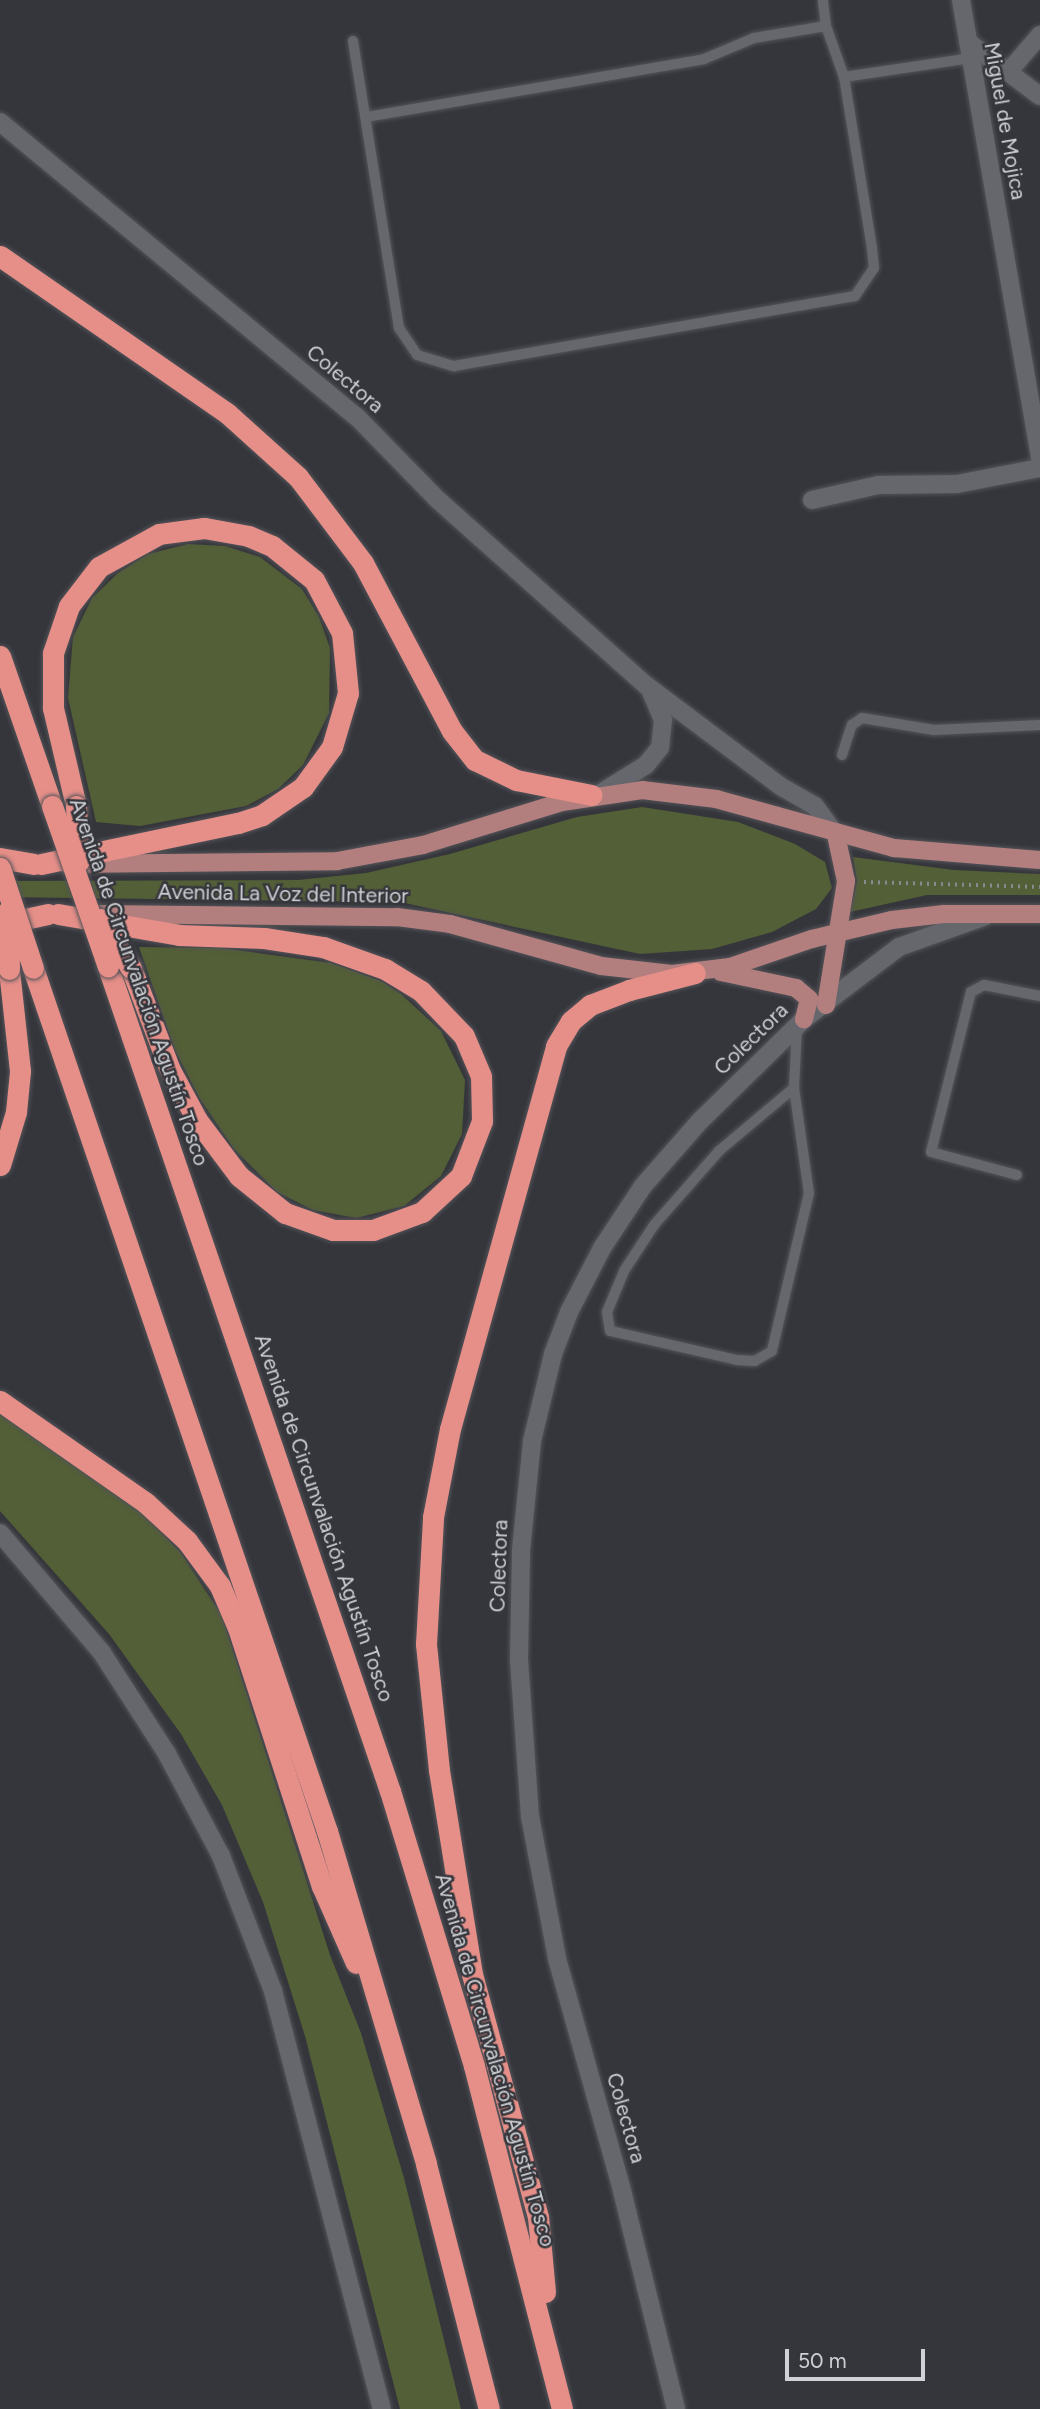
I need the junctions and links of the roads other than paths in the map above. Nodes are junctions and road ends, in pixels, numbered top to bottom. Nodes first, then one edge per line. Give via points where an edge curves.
1 (823, 0) edge
2 (961, 0) edge
3 (826, 26) junction
4 (1040, 35) edge
5 (353, 41) dead end
6 (970, 50) junction
7 (1010, 70) junction
8 (844, 77) junction
9 (1040, 96) edge
10 (366, 117) junction
11 (0, 122) edge
12 (0, 256) edge
13 (1040, 457) edge
14 (1040, 468) edge
15 (812, 500) dead end
16 (0, 656) edge
17 (647, 686) junction
18 (1040, 725) edge
19 (842, 755) dead end
20 (597, 794) junction
21 (836, 835) junction
22 (0, 858) edge
23 (1040, 860) edge
24 (37, 864) junction
25 (3, 876) edge
26 (81, 888) junction
27 (0, 914) edge
28 (53, 914) junction
29 (995, 914) junction
30 (1040, 914) edge
31 (0, 925) edge
32 (836, 932) junction
33 (703, 972) junction
34 (1040, 996) edge
35 (826, 1005) junction
36 (801, 1022) junction
37 (794, 1088) junction
38 (0, 1165) edge
39 (1017, 1175) dead end
40 (0, 1401) edge
41 (0, 1533) edge
42 (393, 2049) junction
43 (552, 2364) junction
44 (382, 2409) edge
45 (489, 2409) edge
46 (562, 2409) edge
47 (676, 2409) edge

1 - 3 lane
2 - 6 street, Miguel de Mojica
3 - 8 lane
3 - 10 lane via 754,38 693,61
4 - 7 street
5 - 10 lane
6 - 7 street
6 - 8 lane
6 - 13 street, Miguel de Mojica
7 - 9 street
8 - 10 lane via 874,268 855,296 454,366 417,355 399,328
11 - 17 street, Colectora via 356,416 438,500
12 - 20 highway via 219,407 298,477 363,563 452,731 475,760 516,780
14 - 15 street via 957,484 878,485
16 - 26 highway, Avenida de Circunvalación Agustín Tosco, bridge
17 - 20 street via 663,720 660,748 646,765
17 - 21 street, Colectora via 780,786 815,806
18 - 19 lane via 934,730 862,718 852,725
20 - 21 main road, Avenida La Voz del Interior via 642,790 693,795
20 - 24 main road, Avenida La Voz del Interior via 411,848 337,861
21 - 23 main road, Avenida La Voz del Interior via 920,852
21 - 32 main road via 846,881
22 - 24 highway
24 - 25 main road, Avenida La Voz del Interior
24 - 26 highway, bridge via 238,823 262,815 303,786 332,747 348,693 342,633 314,580 272,546 249,536 204,528 159,534 99,568 69,606 52,653 53,708 76,806
25 - 38 highway, bridge via 20,1071 16,1112
25 - 42 highway, bridge via 265,1641
26 - 28 highway, bridge via 131,968 170,1070 197,1120 239,1176 285,1213 333,1230 373,1230 422,1212 461,1176 482,1121 481,1076 464,1036 421,991 385,969 323,947 264,938 179,935
26 - 43 highway, Avenida de Circunvalación Agustín Tosco, bridge via 394,1804 474,2066
27 - 28 main road, Avenida La Voz del Interior
28 - 31 highway
28 - 33 main road, Avenida La Voz del Interior via 397,917 450,924 601,966 650,974
29 - 30 main road
29 - 32 main road via 918,917
29 - 35 street, Colectora via 899,947
32 - 33 main road
32 - 35 main road
33 - 36 main road via 796,988 809,999
33 - 43 highway via 590,1005 571,1021 556,1046 450,1429 433,1517 426,1643 439,1770 472,1974 538,2217
34 - 39 lane via 984,985 971,992 931,1152
35 - 36 street, Colectora
36 - 37 lane
36 - 47 street, Colectora via 660,1165 602,1248 553,1354 532,1441 525,1498 519,1659 530,1817 557,1958 622,2190
37 - 37 lane via 809,1193 772,1351 755,1361 737,1360 610,1331 607,1312 624,1271 654,1225 720,1150
40 - 42 highway via 163,1517 187,1541 219,1586 238,1628 322,1886
41 - 44 street via 63,1603 136,1703 221,1856 273,1992
42 - 45 highway
43 - 46 highway, Avenida de Circunvalación Agustín Tosco

